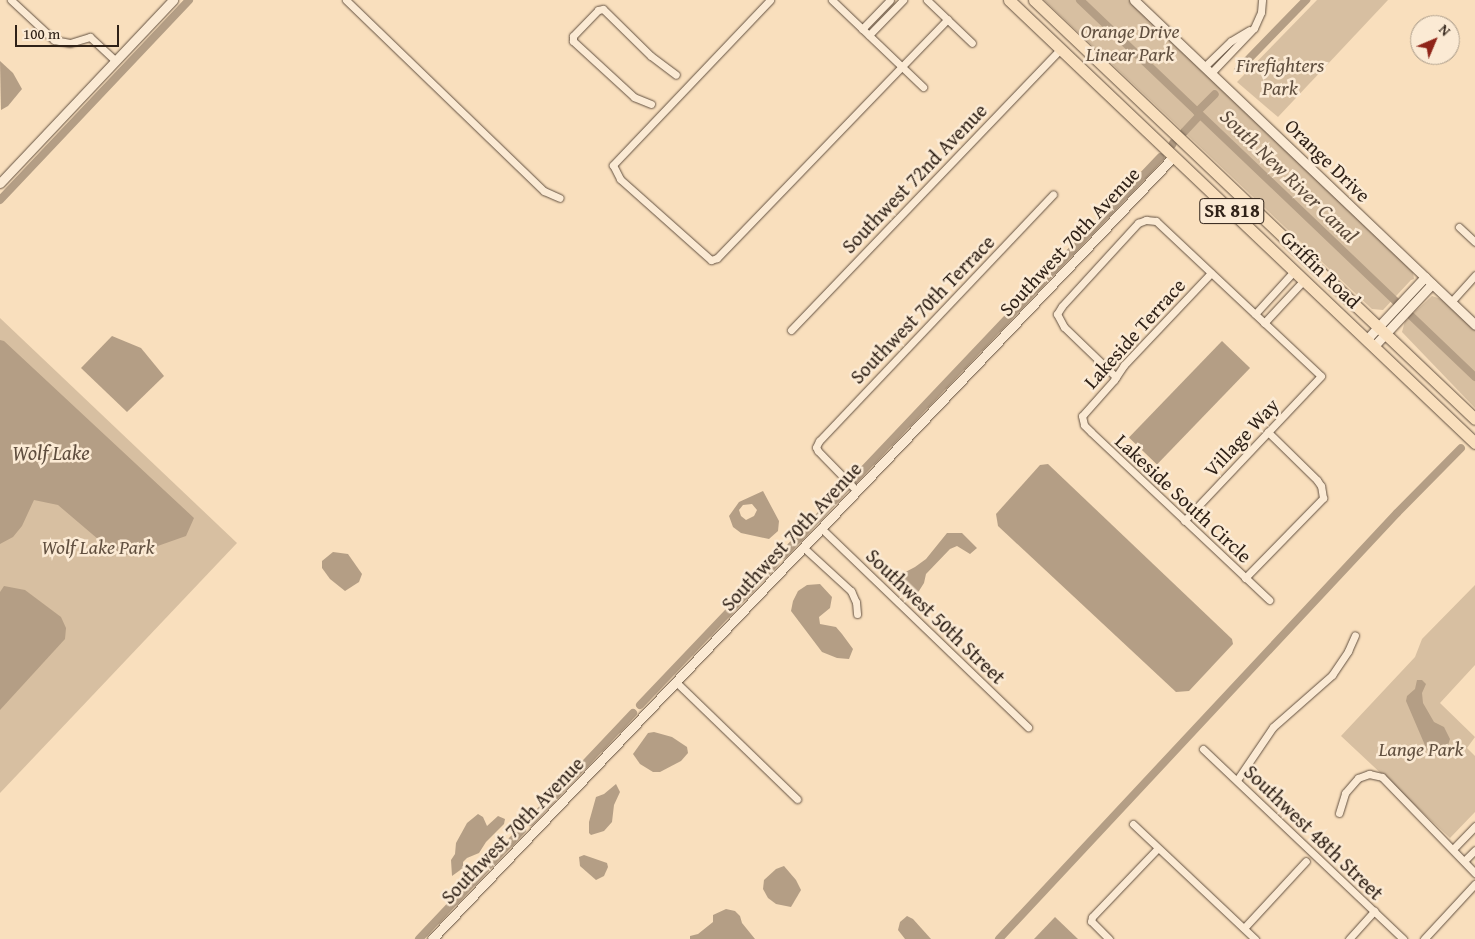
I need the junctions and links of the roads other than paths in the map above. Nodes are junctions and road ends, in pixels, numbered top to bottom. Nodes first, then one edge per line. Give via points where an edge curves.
1 (11, 0) edge
2 (173, 0) edge
3 (346, 0) edge
4 (770, 0) edge
5 (832, 0) edge
6 (890, 0) edge
7 (903, 0) edge
8 (927, 0) edge
9 (1009, 0) edge
10 (1034, 0) edge
11 (1134, 0) edge
12 (1262, 0) edge
13 (948, 19) junction
14 (862, 29) junction
15 (869, 35) junction
16 (972, 43) dead end
17 (1060, 49) junction
18 (116, 61) junction
19 (902, 66) junction
20 (1208, 70) junction
21 (676, 75) dead end
22 (923, 87) dead end
23 (652, 104) dead end
24 (1178, 136) junction
25 (1154, 138) junction
26 (1174, 156) junction
27 (1206, 164) junction
28 (0, 183) edge
29 (1053, 194) dead end
30 (560, 198) dead end
31 (1459, 227) dead end
32 (1475, 242) edge
33 (1295, 270) junction
34 (1211, 273) junction
35 (1475, 275) edge
36 (1425, 277) junction
37 (1304, 280) junction
38 (1432, 284) junction
39 (1420, 290) junction
40 (1451, 302) junction
41 (1255, 314) junction
42 (1264, 323) junction
43 (1475, 325) edge
44 (791, 330) dead end
45 (1382, 330) junction
46 (1370, 342) junction
47 (1116, 377) junction
48 (1082, 416) joint
49 (1475, 419) edge
50 (1268, 432) junction
51 (1475, 443) edge
52 (858, 491) junction
53 (1184, 520) junction
54 (822, 529) junction
55 (804, 548) junction
56 (1245, 578) junction
57 (1269, 600) dead end
58 (857, 614) dead end
59 (1355, 635) dead end
60 (677, 683) junction
61 (1028, 726) dead end
62 (1203, 749) dead end
63 (1237, 780) junction
64 (797, 799) dead end
65 (1338, 813) dead end
66 (1133, 824) dead end
67 (1475, 826) edge
68 (1158, 848) junction
69 (1453, 849) junction
70 (1475, 850) edge
71 (1465, 860) junction
72 (1306, 861) dead end
73 (1475, 873) edge
74 (1475, 884) edge
75 (1374, 911) junction
76 (1244, 928) junction
77 (432, 939) edge
78 (1109, 939) edge
79 (1256, 939) edge
80 (1349, 939) edge
81 (1403, 939) edge
82 (1424, 939) edge

1 - 18 street via 54,40 70,43 90,37
2 - 18 street
3 - 30 street via 544,191
4 - 19 street via 613,165 620,179 711,260 717,258
5 - 14 street
6 - 14 street
7 - 15 street
8 - 13 street
9 - 17 main road, Griffin Road / SR 818
10 - 24 main road, Griffin Road / SR 818
11 - 20 street, Orange Drive
12 - 20 street via 1260,17 1254,28 1230,41
13 - 16 street
13 - 19 street
14 - 15 street
15 - 19 street
17 - 25 main road, Griffin Road / SR 818
17 - 44 street, Southwest 72nd Avenue
18 - 28 street
19 - 22 street
20 - 36 street, Orange Drive
21 - 23 street via 651,56 603,9 598,10 573,36 573,41 634,97
24 - 25 main road via 1170,141
24 - 27 main road, Griffin Road / SR 818
25 - 26 main road, Griffin Road / SR 818
26 - 27 main road via 1185,154
26 - 33 main road, Griffin Road / SR 818
26 - 52 street, Southwest 70th Avenue
27 - 45 main road, Griffin Road / SR 818
29 - 52 street, Southwest 70th Terrace via 816,447
31 - 32 street
33 - 37 main road, Griffin Road / SR 818
33 - 41 street
34 - 41 street
34 - 47 street, Lakeside Terrace
34 - 47 street via 1156,221 1146,220 1138,223 1062,306 1057,314 1064,327
35 - 40 street
36 - 38 street, Orange Drive
36 - 39 street
37 - 42 street
37 - 46 main road, Griffin Road / SR 818
38 - 39 street
38 - 40 street, Orange Drive
39 - 45 street
40 - 43 street, Orange Drive
41 - 42 street
42 - 50 street, Village Way via 1322,376
45 - 46 street
45 - 49 main road, Griffin Road / SR 818
46 - 51 main road, Griffin Road / SR 818
47 - 48 street, Lakeside Terrace
48 - 53 street, Lakeside South Circle via 1084,425
50 - 53 street, Village Way
50 - 56 street via 1317,480 1323,498
52 - 54 street, Southwest 70th Avenue
53 - 56 street, Lakeside South Circle
54 - 55 street, Southwest 70th Avenue
54 - 61 street, Southwest 50th Street
55 - 58 street via 851,591
55 - 60 street, Southwest 70th Avenue
56 - 57 street, Lakeside South Circle
59 - 63 street via 1332,675 1273,727
60 - 64 street
60 - 77 street, Southwest 70th Avenue
62 - 63 street, Southwest 48th Street
63 - 75 street, Southwest 48th Street
65 - 69 street via 1345,793 1358,778 1369,774 1382,777
66 - 68 street
67 - 69 street
68 - 76 street
68 - 78 street via 1092,917 1091,921
69 - 71 street
70 - 71 street
71 - 73 street
72 - 76 street
74 - 82 street
75 - 80 street
75 - 81 street, Southwest 48th Street
76 - 79 street

